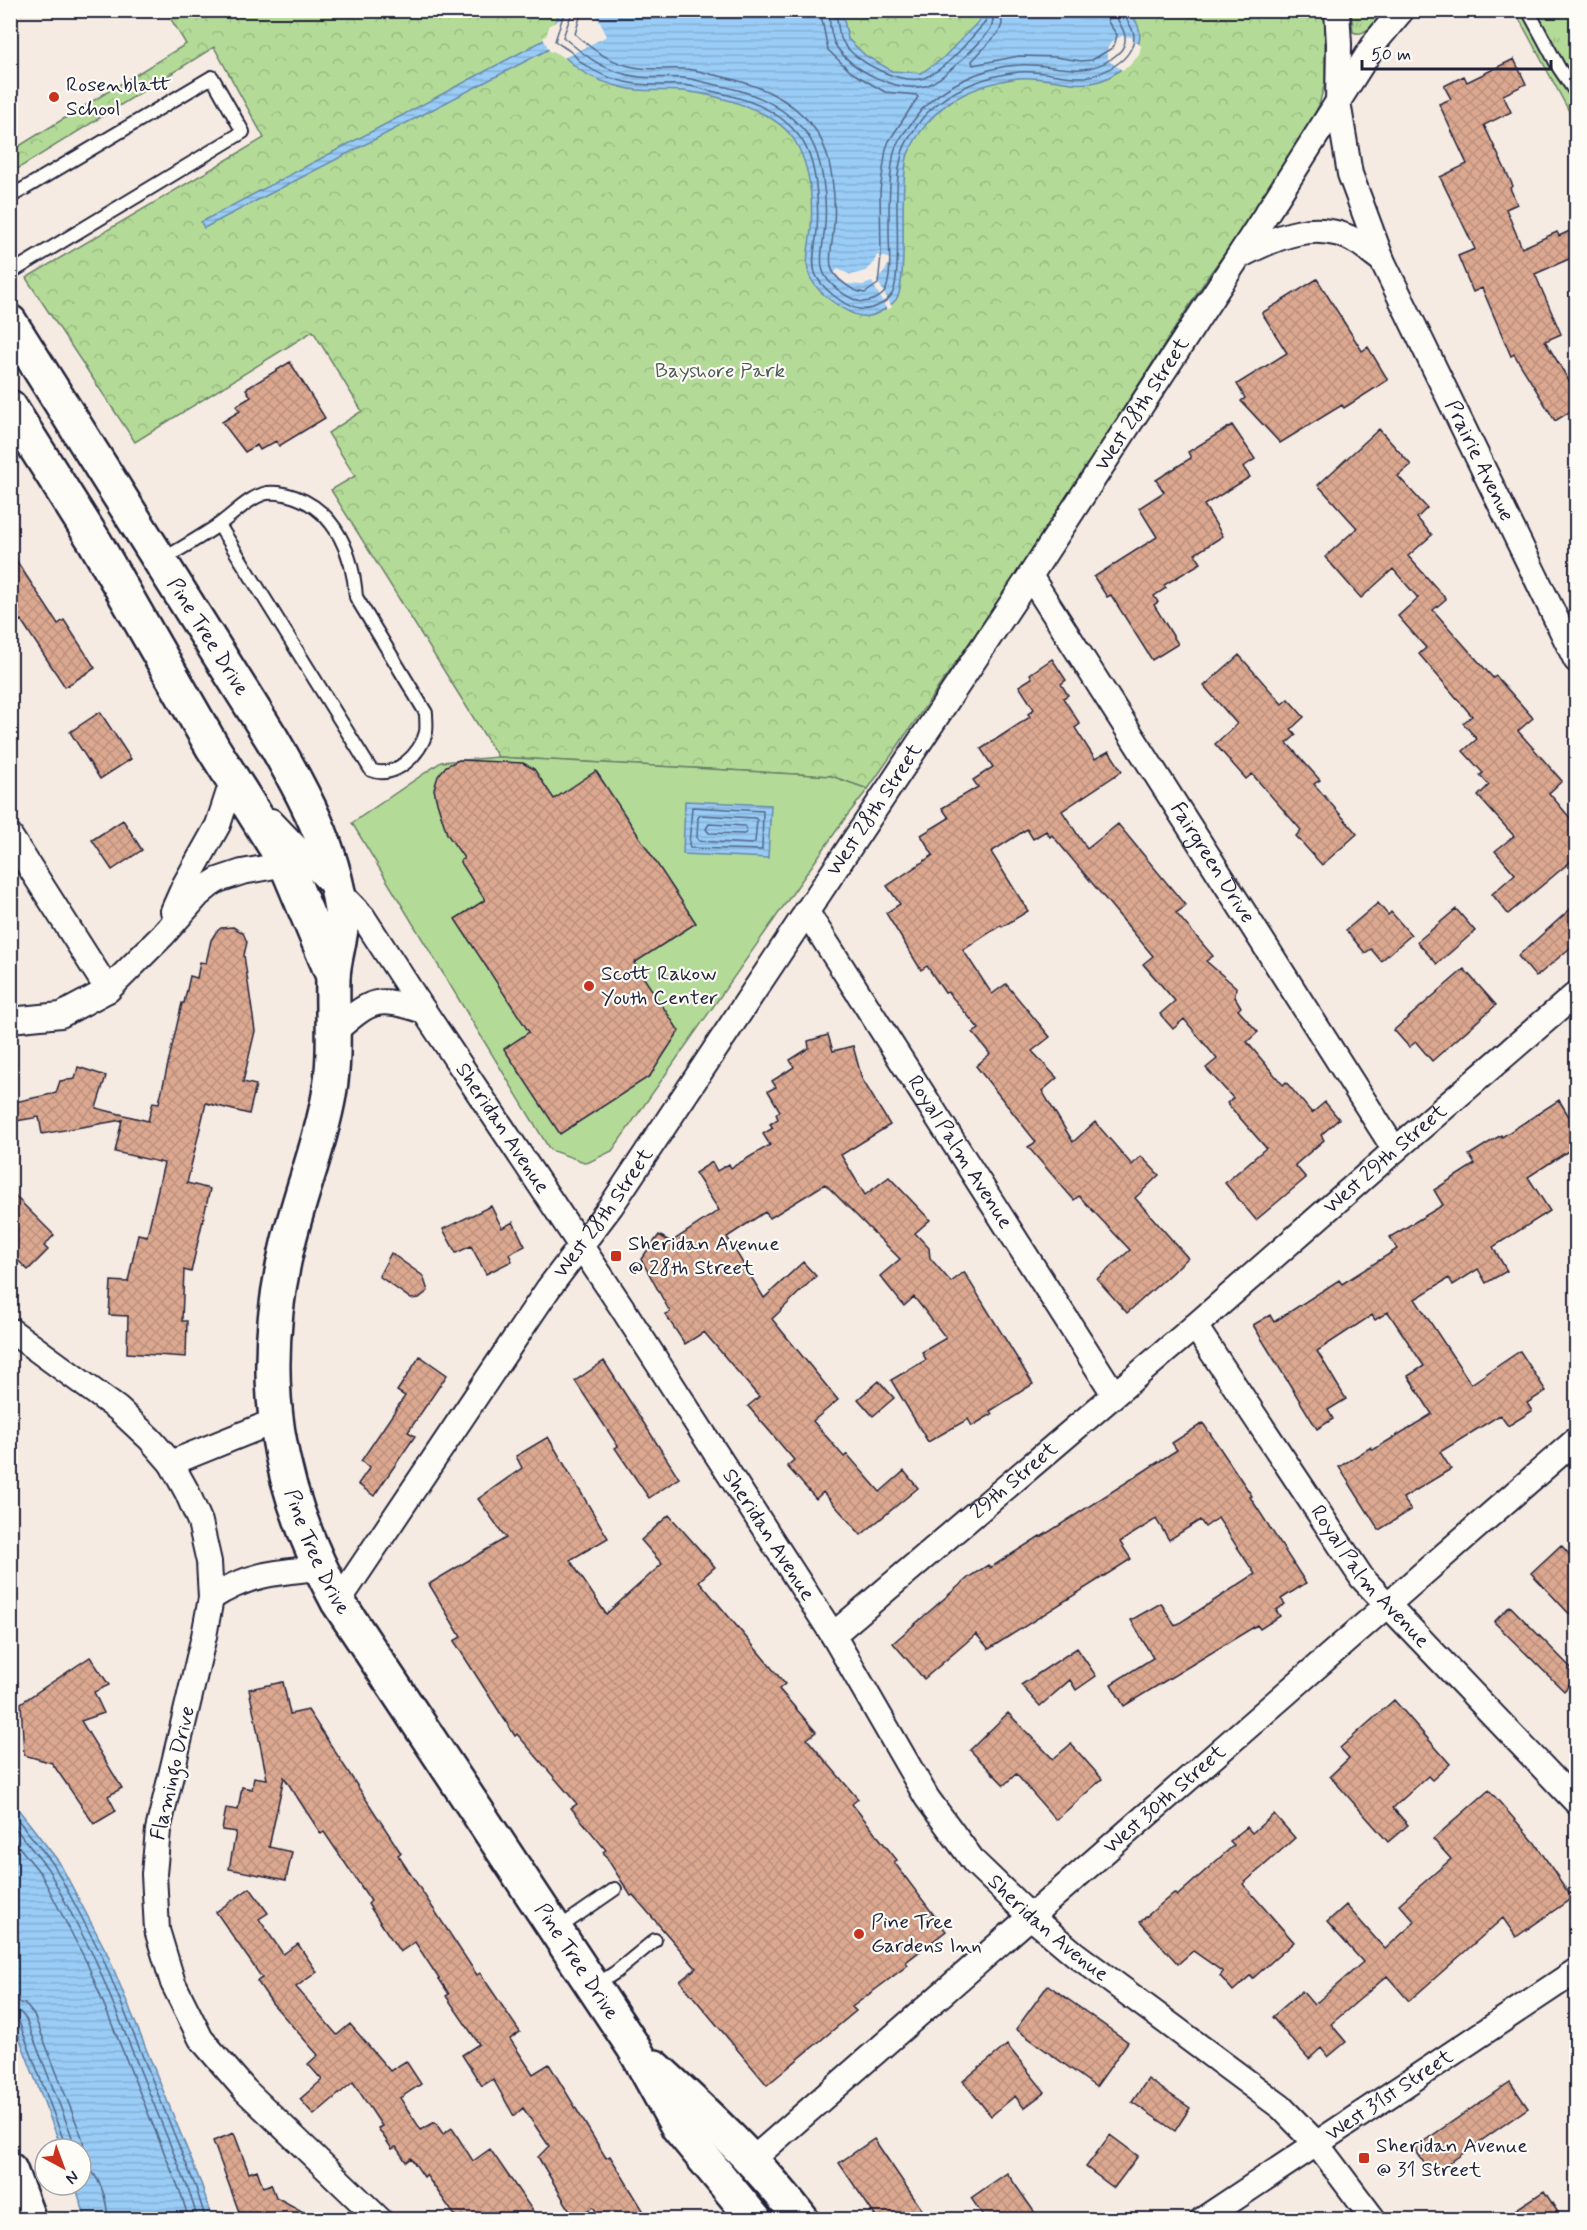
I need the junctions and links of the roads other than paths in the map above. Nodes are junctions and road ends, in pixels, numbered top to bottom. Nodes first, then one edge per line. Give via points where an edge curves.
1 (1337, 10) edge
2 (1402, 10) edge
3 (1530, 10) edge
4 (1576, 93) edge
5 (1338, 102) junction
6 (10, 197) edge
7 (1238, 258) junction
8 (1382, 261) junction
9 (10, 273) edge
10 (10, 322) edge
11 (10, 407) edge
12 (219, 525) junction
13 (161, 561) junction
14 (1030, 576) junction
15 (1576, 660) edge
16 (233, 779) junction
17 (10, 836) edge
18 (286, 864) junction
19 (339, 893) junction
20 (806, 911) junction
21 (163, 935) junction
22 (333, 976) junction
23 (108, 990) junction
24 (1576, 994) edge
25 (424, 1011) junction
26 (10, 1020) edge
27 (335, 1030) junction
28 (1395, 1150) junction
29 (581, 1245) junction
30 (1195, 1326) junction
31 (10, 1330) edge
32 (1114, 1394) junction
33 (275, 1421) junction
34 (1576, 1440) edge
35 (171, 1463) junction
36 (320, 1568) junction
37 (211, 1598) junction
38 (338, 1602) junction
39 (1387, 1606) junction
40 (833, 1635) junction
41 (1576, 1802) edge
42 (615, 1889) dead end
43 (1030, 1917) junction
44 (555, 1930) junction
45 (655, 1941) dead end
46 (1576, 1971) edge
47 (593, 1987) junction
48 (634, 2048) junction
49 (1316, 2143) junction
50 (752, 2160) junction
51 (380, 2220) edge
52 (755, 2220) edge
53 (802, 2220) edge
54 (1202, 2220) edge
55 (1374, 2220) edge

1 - 5 street, Prairie Avenue
2 - 5 street, West 28th Street via 1377,40
3 - 4 lane
5 - 7 street, West 28th Street
5 - 8 street, Prairie Avenue via 1350,174
6 - 9 lane via 212,77 243,132
7 - 8 street, Prairie Avenue via 1286,234 1312,231 1358,242
7 - 14 street, West 28th Street
8 - 15 street, Prairie Avenue
10 - 13 main road, Pine Tree Drive
11 - 16 main road, Pine Tree Drive via 95,542
12 - 12 lane via 371,771 386,773 406,763 426,732 426,713 356,597 355,576 339,533 307,501 287,494 268,493 247,503
12 - 13 lane
13 - 19 main road, Pine Tree Drive via 290,770 320,833
14 - 20 street, West 28th Street
14 - 28 street, Fairgreen Drive
16 - 18 main road, Pine Tree Drive
16 - 19 street, Sheridan Avenue
16 - 21 street via 218,825 185,884
17 - 23 street
18 - 21 street via 218,880 198,895
18 - 22 main road, Pine Tree Drive
19 - 22 main road, Pine Tree Drive via 342,921
19 - 25 street, Sheridan Avenue via 363,917
20 - 29 street, West 28th Street via 611,1206
20 - 32 street, Royal Palm Avenue
21 - 23 street
22 - 27 main road, Pine Tree Drive
23 - 26 street via 61,1015
24 - 28 street, West 29th Street
25 - 27 street via 399,1003 376,1002
25 - 29 street, Sheridan Avenue
27 - 33 main road, Pine Tree Drive via 324,1119 279,1288 273,1356
28 - 30 street, West 29th Street
29 - 38 street, West 28th Street
29 - 40 street, Sheridan Avenue
30 - 32 street, 29th Street
30 - 39 street, Royal Palm Avenue via 1362,1578
31 - 35 street, Flamingo Drive via 118,1409
32 - 40 street, 29th Street
33 - 35 street
33 - 36 main road, Pine Tree Drive via 293,1504
34 - 39 street, West 30th Street
35 - 37 street, Flamingo Drive via 200,1522 209,1563
36 - 37 street via 268,1573 228,1587
36 - 38 main road, Pine Tree Drive
37 - 51 street, Flamingo Drive via 158,1830 154,1874 157,1930 174,1983 201,2039 245,2090
38 - 44 main road, Pine Tree Drive
39 - 41 street, Royal Palm Avenue
39 - 43 street, West 30th Street
40 - 43 street, Sheridan Avenue via 927,1798 974,1862
42 - 44 lane
43 - 49 street, Sheridan Avenue via 1281,2107
43 - 50 street, West 30th Street
44 - 47 main road, Pine Tree Drive
45 - 47 lane
46 - 49 street, West 31st Street
47 - 48 main road, Pine Tree Drive
48 - 50 main road, Pine Tree Drive
48 - 52 main road, Pine Tree Drive via 678,2127
49 - 54 street, West 31st Street
49 - 55 street, Sheridan Avenue
50 - 53 main road, Pine Tree Drive

